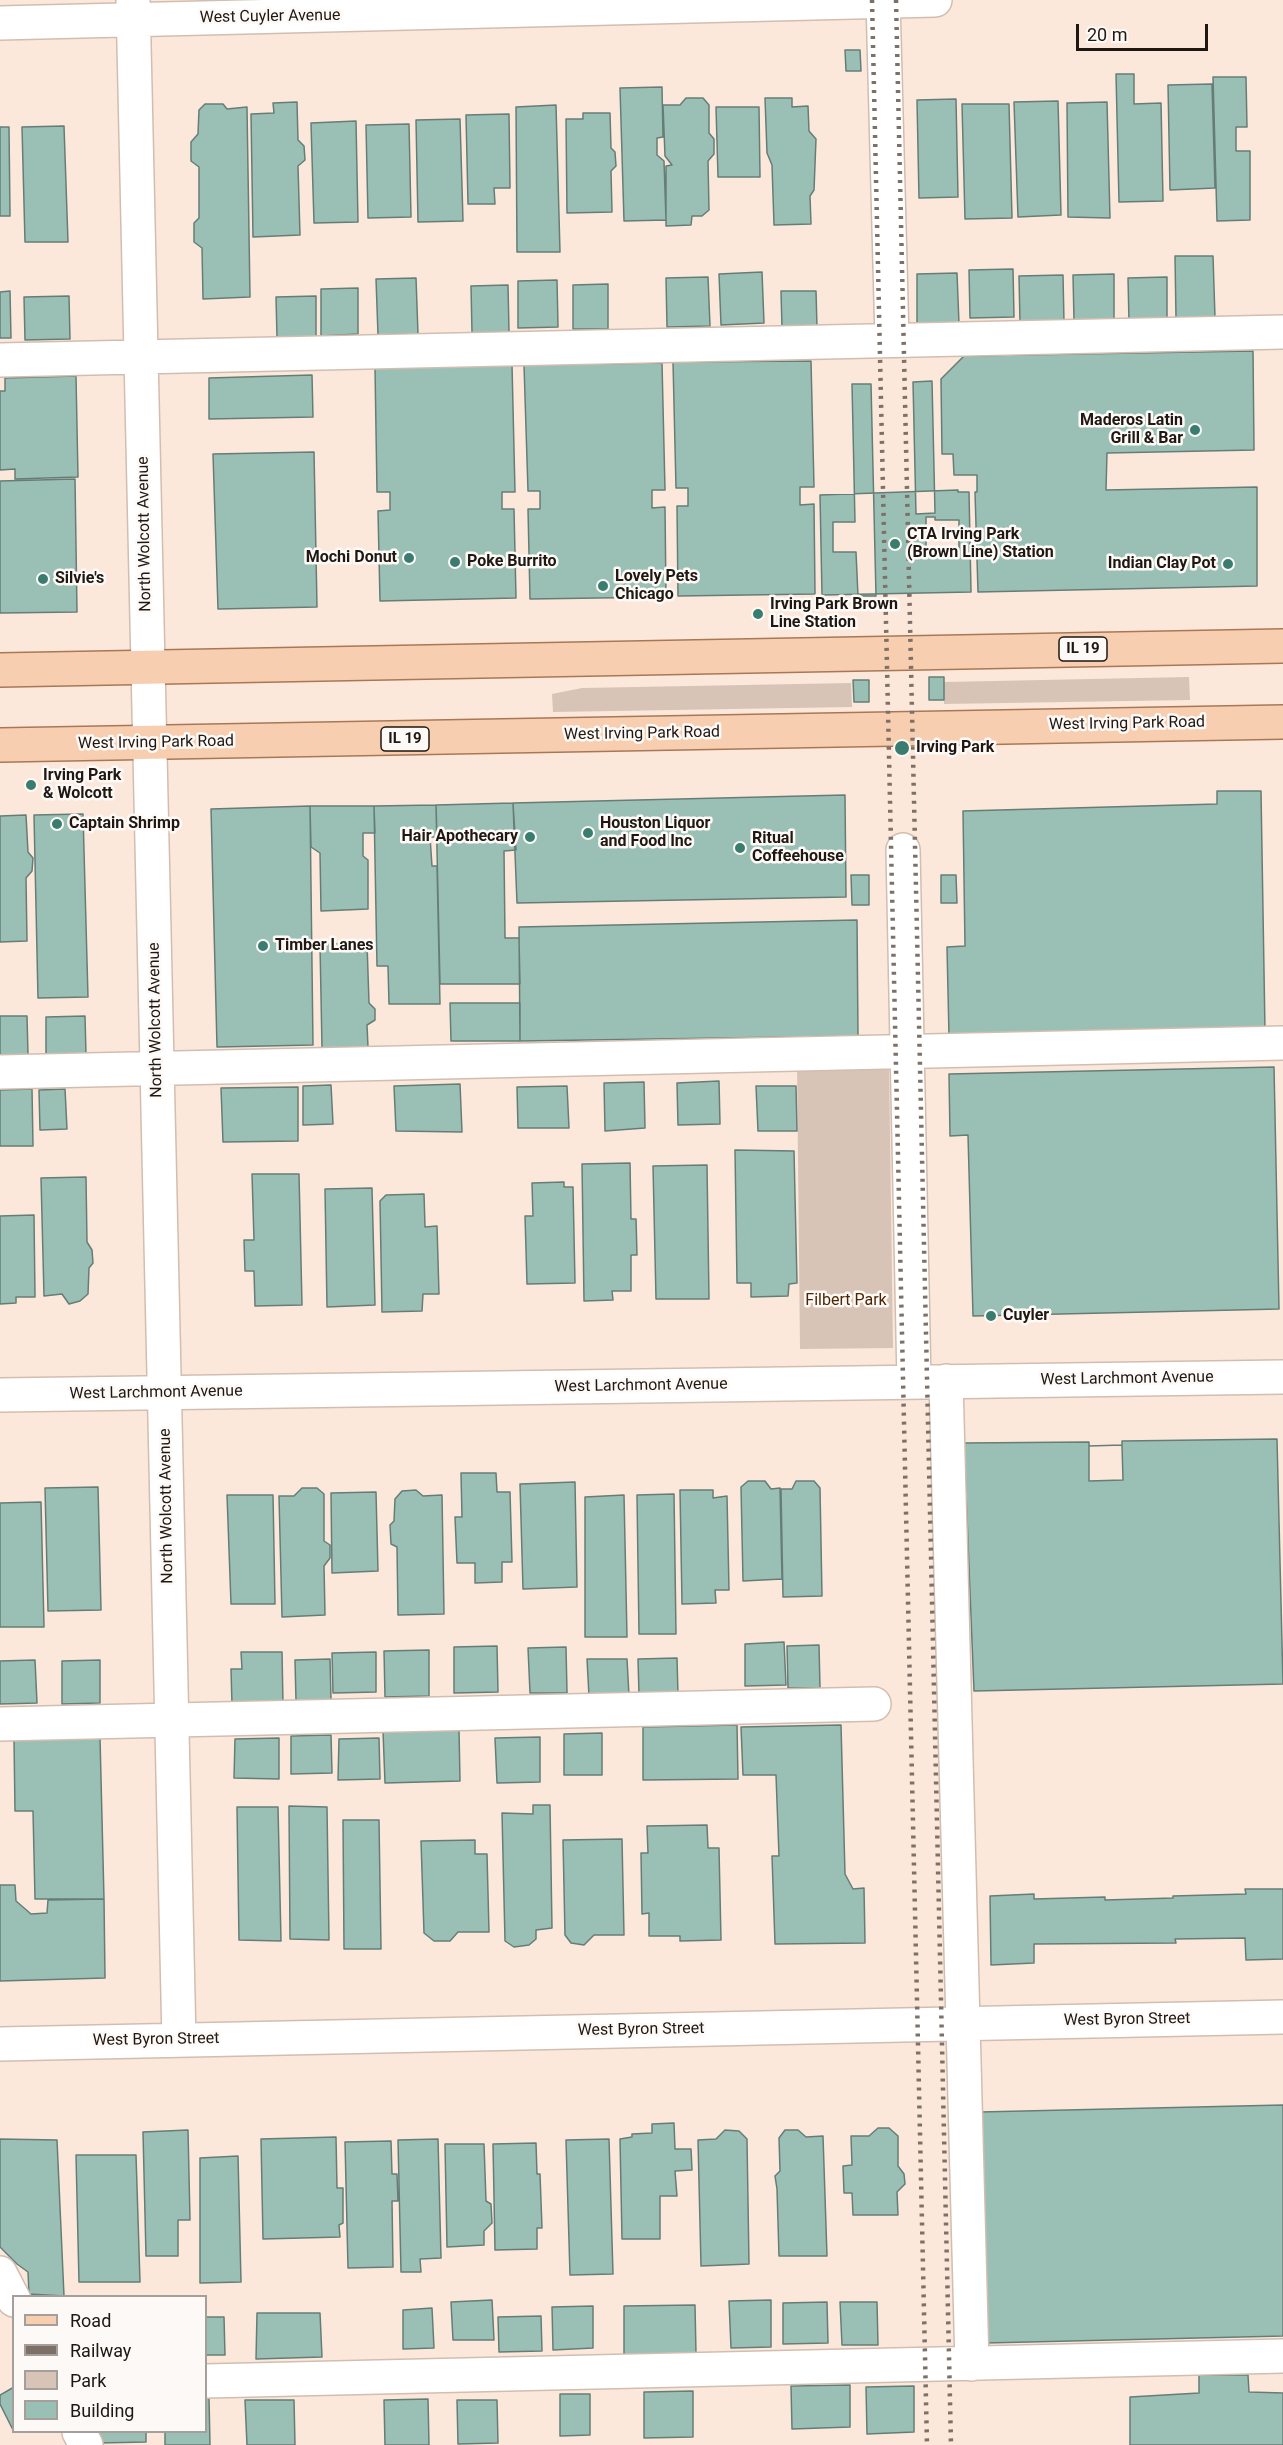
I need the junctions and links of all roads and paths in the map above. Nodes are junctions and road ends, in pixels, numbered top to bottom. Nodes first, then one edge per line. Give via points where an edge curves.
1 (935, 0) edge
2 (883, 1) edge
3 (133, 10) edge
4 (0, 23) edge
5 (1283, 332) edge
6 (892, 340) junction
7 (141, 357) junction
8 (0, 360) edge
9 (1283, 646) edge
10 (148, 667) junction
11 (0, 670) edge
12 (1283, 722) edge
13 (149, 744) junction
14 (0, 745) edge
15 (903, 850) dead end
16 (1283, 1043) edge
17 (907, 1052) junction
18 (157, 1068) junction
19 (0, 1072) edge
20 (1283, 1377) edge
21 (946, 1381) junction
22 (914, 1382) junction
23 (164, 1393) junction
24 (0, 1395) edge
25 (874, 1704) dead end
26 (172, 1720) junction
27 (0, 1724) edge
28 (1283, 2017) edge
29 (961, 2023) junction
30 (179, 2040) junction
31 (0, 2044) edge
32 (0, 2273) edge
33 (12, 2296) edge
34 (1283, 2356) edge
35 (972, 2364) junction
36 (207, 2382) edge

1 - 2 street, West Cuyler Avenue
2 - 3 street, West Cuyler Avenue
2 - 6 street
3 - 4 street, West Cuyler Avenue
3 - 7 street, North Wolcott Avenue
5 - 6 street
6 - 7 street
7 - 8 street
7 - 10 street, North Wolcott Avenue
9 - 10 main road, IL 19
10 - 11 main road, IL 19
10 - 13 street, North Wolcott Avenue
12 - 13 main road, West Irving Park Road / IL 19
13 - 14 main road, West Irving Park Road / IL 19
13 - 18 street, North Wolcott Avenue
15 - 17 street
16 - 17 street
17 - 18 street
17 - 22 street
18 - 19 street
18 - 23 street, North Wolcott Avenue
20 - 21 street, West Larchmont Avenue
21 - 22 street, West Larchmont Avenue
21 - 29 street
22 - 23 street, West Larchmont Avenue
23 - 24 street, West Larchmont Avenue
23 - 26 street, North Wolcott Avenue
25 - 26 street
26 - 27 street
26 - 30 street, North Wolcott Avenue
28 - 29 street, West Byron Street
29 - 30 street, West Byron Street
29 - 35 street
30 - 31 street, West Byron Street
32 - 33 street
34 - 35 street
35 - 36 street

